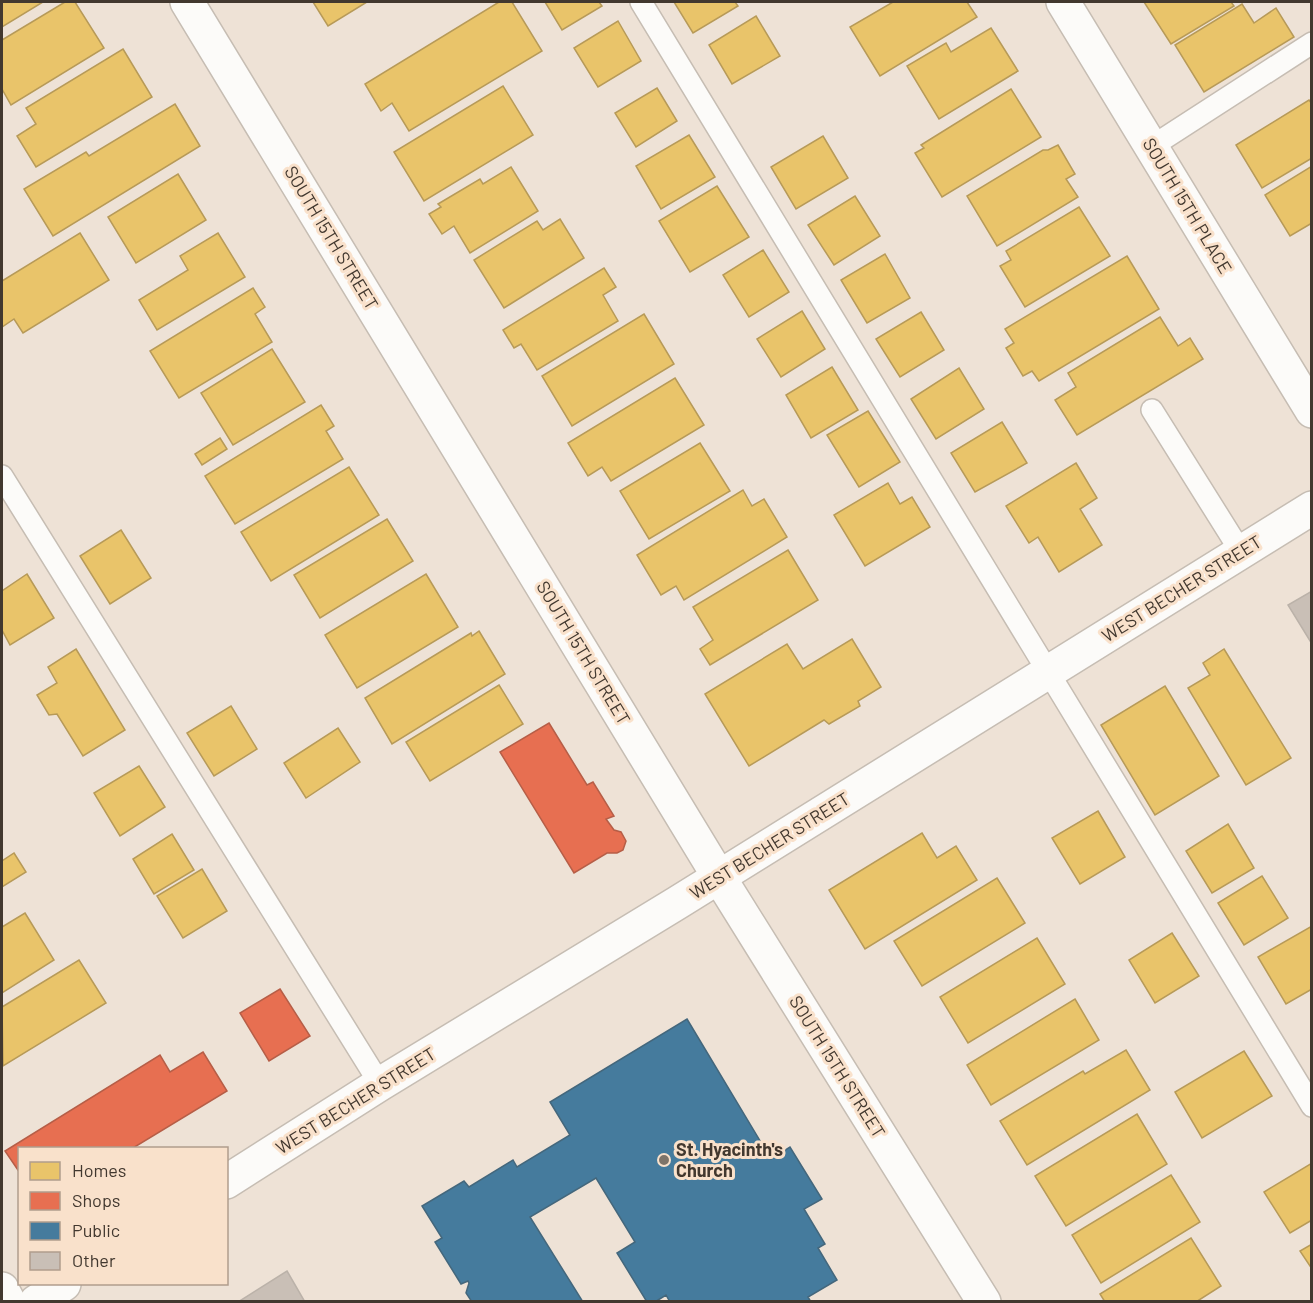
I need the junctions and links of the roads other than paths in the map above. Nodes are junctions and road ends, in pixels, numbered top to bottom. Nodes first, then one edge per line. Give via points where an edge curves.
1 (187, 2) edge
2 (641, 2) edge
3 (1063, 2) edge
4 (1311, 43) edge
5 (1151, 147) junction
6 (1152, 410) dead end
7 (1311, 411) edge
8 (2, 476) edge
9 (1311, 508) edge
10 (1241, 552) junction
11 (1049, 673) junction
12 (719, 877) junction
13 (380, 1084) junction
14 (1311, 1106) edge
15 (228, 1181) edge
16 (62, 1285) edge
17 (2, 1289) edge
18 (9, 1302) edge
19 (36, 1302) edge
20 (984, 1302) edge

1 - 12 street, SOUTH 15TH STREET
2 - 11 lane
3 - 5 street, SOUTH 15TH PLACE
4 - 5 lane
5 - 7 street, SOUTH 15TH PLACE
6 - 10 lane
8 - 13 lane
9 - 10 street, WEST BECHER STREET
10 - 11 street, WEST BECHER STREET
11 - 12 street, WEST BECHER STREET
11 - 14 lane
12 - 13 street, WEST BECHER STREET
12 - 20 street, SOUTH 15TH STREET
13 - 15 street, WEST BECHER STREET
16 - 19 street
17 - 18 street

